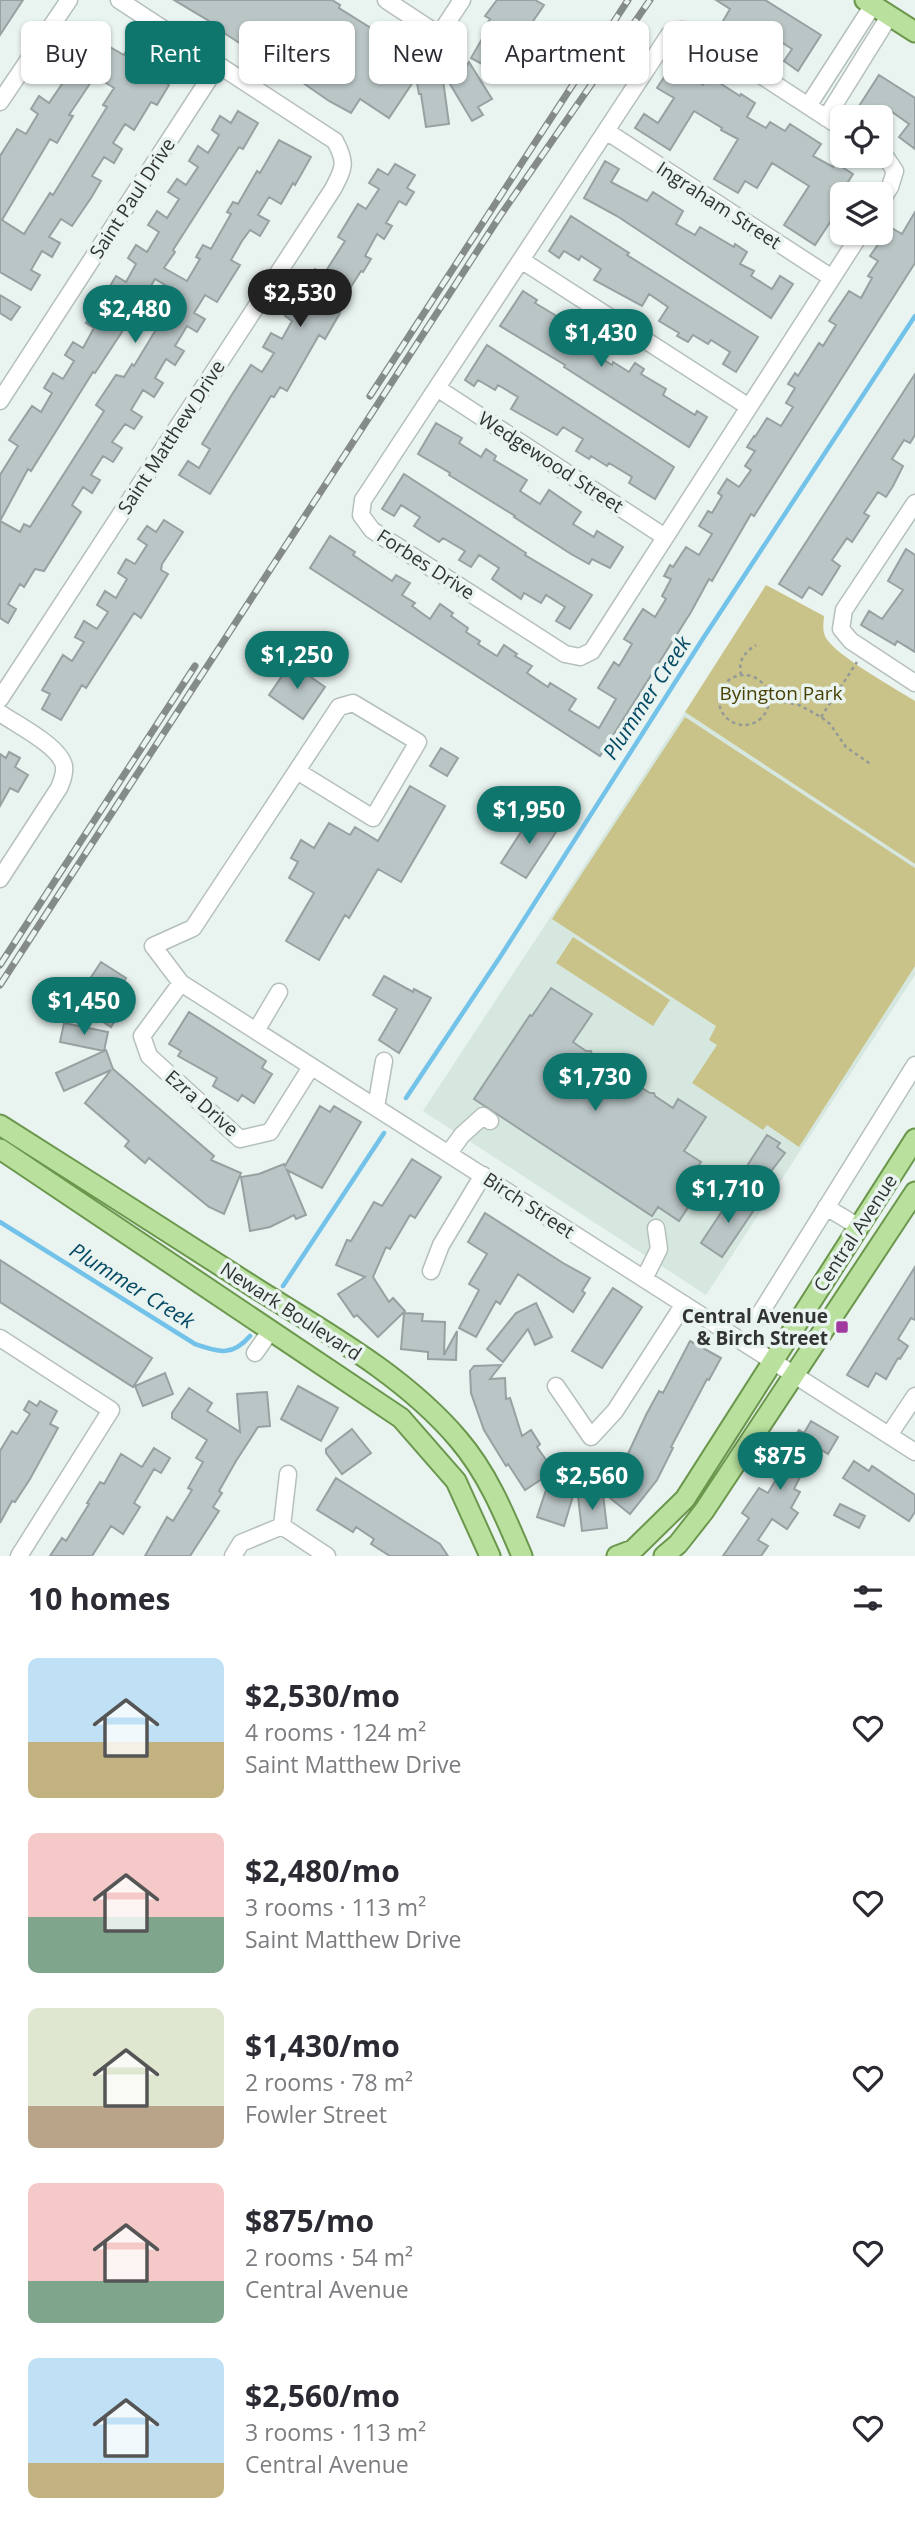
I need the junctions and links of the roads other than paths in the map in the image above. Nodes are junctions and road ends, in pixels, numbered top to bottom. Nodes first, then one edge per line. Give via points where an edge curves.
1 (69, 0) edge
2 (119, 0) edge
3 (387, 0) edge
4 (462, 0) edge
5 (879, 6) edge
6 (151, 21) edge
7 (915, 32) edge
8 (225, 70) edge
9 (206, 84) edge
10 (0, 102) edge
11 (808, 106) junction
12 (826, 118) junction
13 (830, 120) edge
14 (606, 131) junction
15 (853, 245) edge
16 (521, 260) junction
17 (832, 278) junction
18 (437, 388) junction
19 (0, 401) edge
20 (749, 407) junction
21 (915, 503) edge
22 (665, 537) junction
23 (915, 683) edge
24 (0, 699) edge
25 (0, 713) edge
26 (297, 771) junction
27 (3, 868) edge
28 (181, 984) junction
29 (279, 992) dead end
30 (256, 1031) junction
31 (384, 1061) dead end
32 (915, 1065) edge
33 (311, 1067) junction
34 (376, 1107) junction
35 (490, 1121) dead end
36 (0, 1125) edge
37 (915, 1139) edge
38 (0, 1149) edge
39 (449, 1153) junction
40 (484, 1175) junction
41 (915, 1192) edge
42 (826, 1207) junction
43 (859, 1227) junction
44 (656, 1228) dead end
45 (431, 1271) dead end
46 (644, 1279) junction
47 (684, 1304) junction
48 (758, 1317) dead end
49 (271, 1330) junction
50 (0, 1338) edge
51 (255, 1353) dead end
52 (773, 1361) junction
53 (794, 1375) junction
54 (556, 1385) dead end
55 (915, 1396) edge
56 (889, 1435) junction
57 (915, 1452) edge
58 (288, 1474) dead end
59 (704, 1511) junction
60 (282, 1526) junction
61 (19, 1556) edge
62 (233, 1556) edge
63 (327, 1556) edge
64 (490, 1556) edge
65 (522, 1556) edge
66 (617, 1556) edge
67 (663, 1556) edge
68 (680, 1556) edge

1 - 10 street
2 - 6 street, Saint Matthew Drive
3 - 4 street via 439,35
5 - 7 main road
5 - 11 street
5 - 12 street
8 - 24 street, Saint Matthew Drive via 335,141 344,156 342,173
9 - 19 street, Saint Paul Drive
11 - 12 street, Forbes Drive
11 - 14 street, Forbes Drive via 693,32 681,30 669,35
12 - 13 street, Forbes Drive
14 - 16 street, Forbes Drive
14 - 17 street, Ingraham Street
15 - 17 street, Forbes Drive
16 - 18 street, Forbes Drive
16 - 20 street
17 - 20 street, Forbes Drive
18 - 22 street, Wedgewood Street
18 - 22 street, Forbes Drive via 363,500 361,515 372,530 565,654 580,657 592,651
20 - 22 street, Forbes Drive
21 - 23 street via 844,610 841,629 850,641
25 - 27 street via 50,746 64,766 59,788
26 - 26 street via 339,706 353,703 418,742 373,818
26 - 28 street, Birch Street via 193,928 153,946
28 - 30 street, Birch Street
28 - 33 street, Ezra Drive via 142,1036 149,1056 240,1139 270,1132
29 - 30 street
30 - 33 street, Birch Street
31 - 34 street
32 - 42 street
33 - 34 street, Birch Street
34 - 39 street, Birch Street
35 - 39 street via 483,1116
36 - 65 main road, Newark Boulevard via 399,1382 478,1465
37 - 43 main road, Central Avenue
38 - 49 main road, Newark Boulevard
39 - 40 street, Birch Street
40 - 45 street via 441,1245
40 - 46 street, Birch Street
41 - 53 main road, Central Avenue
42 - 43 street
42 - 48 street
43 - 52 main road, Central Avenue
44 - 46 street via 659,1249
46 - 47 street, Birch Street
47 - 52 street, Birch Street
47 - 54 street via 615,1411 591,1437
49 - 51 street
49 - 64 main road, Newark Boulevard via 401,1418 456,1481
50 - 61 street via 111,1410
52 - 53 street, Birch Street
52 - 66 main road, Central Avenue via 685,1499 633,1550
53 - 56 street, Birch Street
53 - 59 main road, Central Avenue
55 - 56 street
56 - 57 street, Birch Street
58 - 60 street
59 - 67 main road, Central Avenue
59 - 68 main road
60 - 62 street via 241,1543
60 - 63 street

